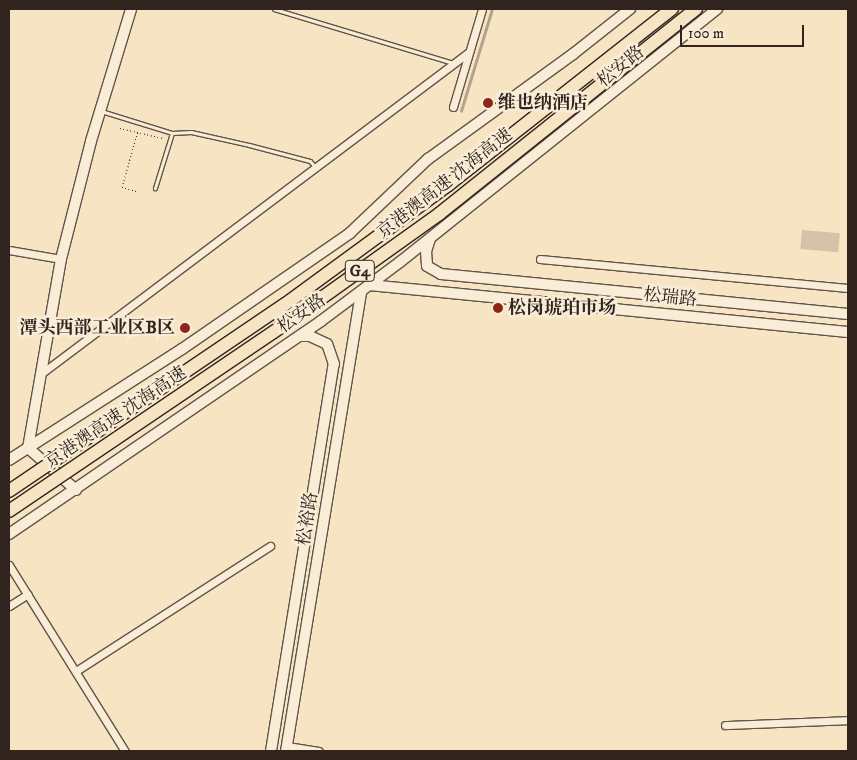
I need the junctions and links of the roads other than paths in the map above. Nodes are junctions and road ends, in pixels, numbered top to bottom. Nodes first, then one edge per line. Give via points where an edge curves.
1 (131, 9) edge
2 (274, 9) edge
3 (482, 9) edge
4 (630, 9) edge
5 (672, 9) edge
6 (696, 9) edge
7 (718, 9) edge
8 (469, 52) junction
9 (454, 64) junction
10 (452, 107) dead end
11 (100, 111) junction
12 (172, 133) junction
13 (316, 168) junction
14 (155, 188) dead end
15 (431, 238) junction
16 (9, 250) edge
17 (540, 259) dead end
18 (60, 260) junction
19 (365, 288) junction
20 (848, 288) edge
21 (848, 314) edge
22 (848, 332) edge
23 (299, 336) junction
24 (42, 373) junction
25 (28, 448) junction
26 (9, 460) edge
27 (76, 490) junction
28 (9, 491) edge
29 (9, 511) edge
30 (9, 534) edge
31 (270, 546) dead end
32 (9, 565) edge
33 (28, 594) junction
34 (9, 606) edge
35 (76, 671) junction
36 (848, 720) edge
37 (725, 725) dead end
38 (287, 749) edge
39 (125, 751) edge
40 (270, 751) edge
41 (320, 751) edge

1 - 11 street
2 - 9 lane
3 - 8 street
4 - 25 street via 428,159 350,233 182,349
5 - 28 highway, 京港澳高速 沈海高速 / G4, bridge via 432,196 284,304
6 - 29 highway, 京港澳高速 沈海高速 / G4, bridge via 438,214 291,320
7 - 15 street, 松安路
8 - 9 street
8 - 10 street
9 - 13 street
11 - 12 lane
11 - 18 street
12 - 13 lane via 190,132 249,145 310,161
12 - 14 lane
13 - 24 street
15 - 19 street, 松安路
15 - 21 street, 松瑞路 via 426,261 436,273
16 - 18 street
17 - 20 street
18 - 24 street
19 - 22 street, 松瑞路
19 - 23 street, 松安路
19 - 38 street, 松裕路
23 - 27 street, 松安路
23 - 40 street, 松裕路 via 310,336 327,344 334,364
24 - 25 street
25 - 26 street
25 - 27 street
27 - 30 street, 松安路
31 - 35 street
32 - 33 street
33 - 34 street
33 - 35 street
35 - 39 street
36 - 37 street
38 - 41 street

